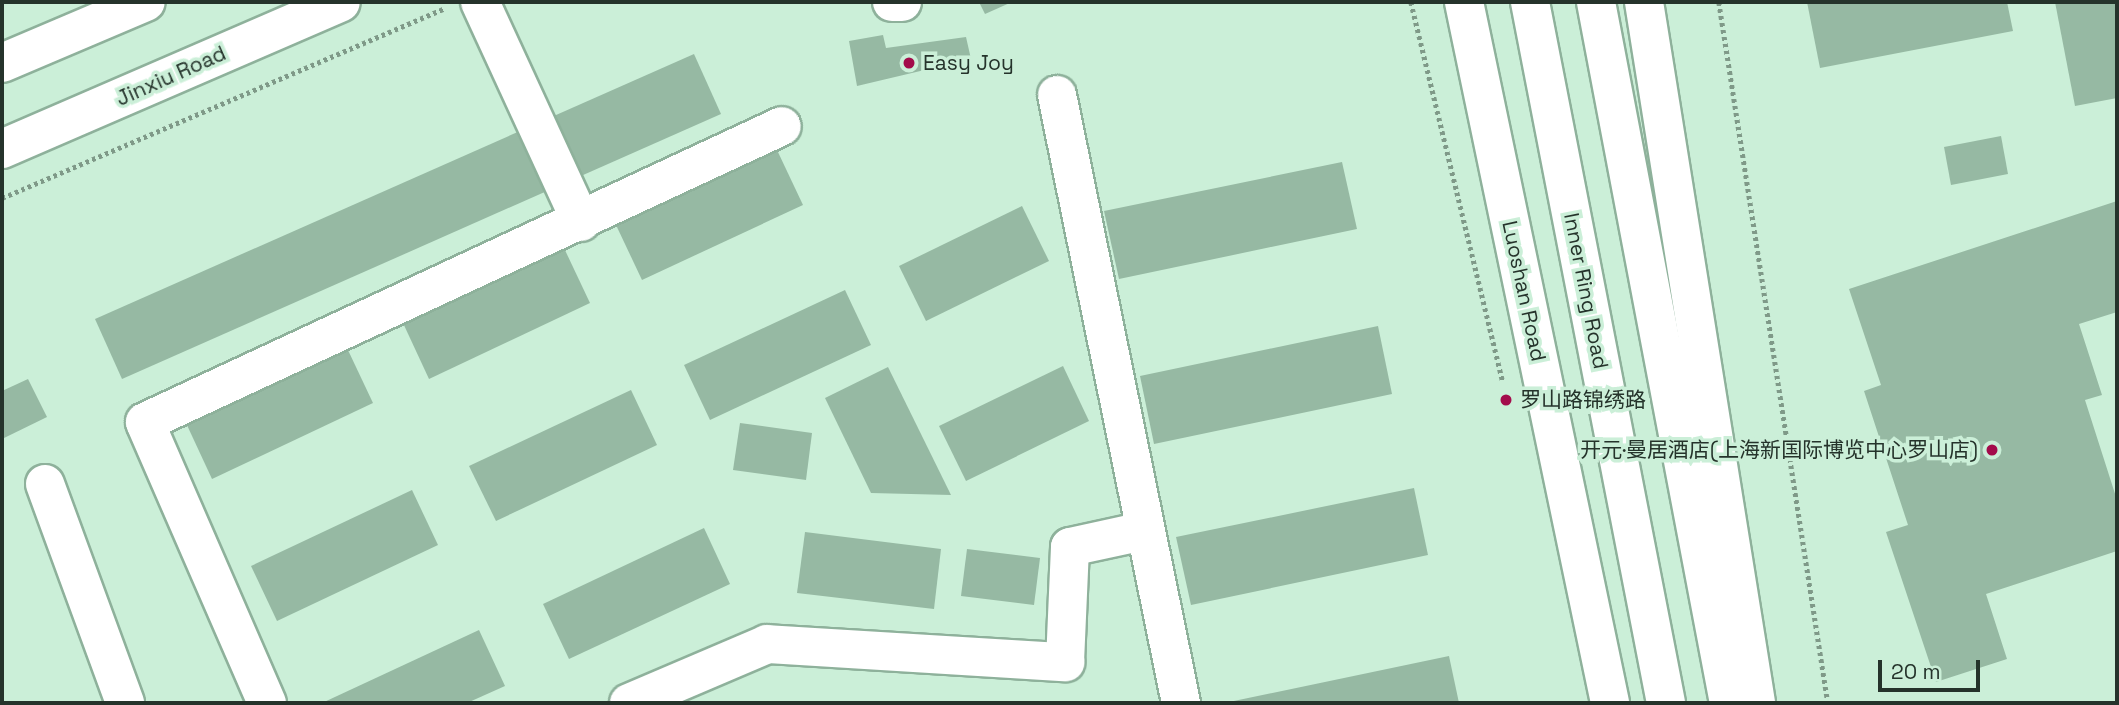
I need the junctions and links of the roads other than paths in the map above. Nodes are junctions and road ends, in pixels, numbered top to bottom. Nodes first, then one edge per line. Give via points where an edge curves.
1 (146, 2) edge
2 (341, 2) edge
3 (892, 2) edge
4 (902, 2) edge
5 (1464, 2) edge
6 (1530, 2) edge
7 (1596, 2) edge
8 (1644, 2) edge
9 (466, 4) edge
10 (2, 64) edge
11 (1056, 94) dead end
12 (782, 126) dead end
13 (2, 149) edge
14 (581, 222) junction
15 (45, 484) dead end
16 (1144, 531) junction
17 (125, 703) edge
18 (267, 703) edge
19 (629, 703) edge
20 (1181, 703) edge
21 (1611, 703) edge
22 (1667, 703) edge
23 (1729, 703) edge
24 (1756, 703) edge

1 - 10 main road
2 - 13 main road, Jinxiu Road
3 - 4 main road
5 - 21 main road, Luoshan Road
6 - 22 main road, Inner Ring Road
7 - 23 main road
8 - 24 main road
9 - 14 main road
11 - 16 main road
12 - 14 main road
14 - 18 main road via 145,422
15 - 17 main road
16 - 19 main road via 1070,547 1065,662 767,644
16 - 20 main road

